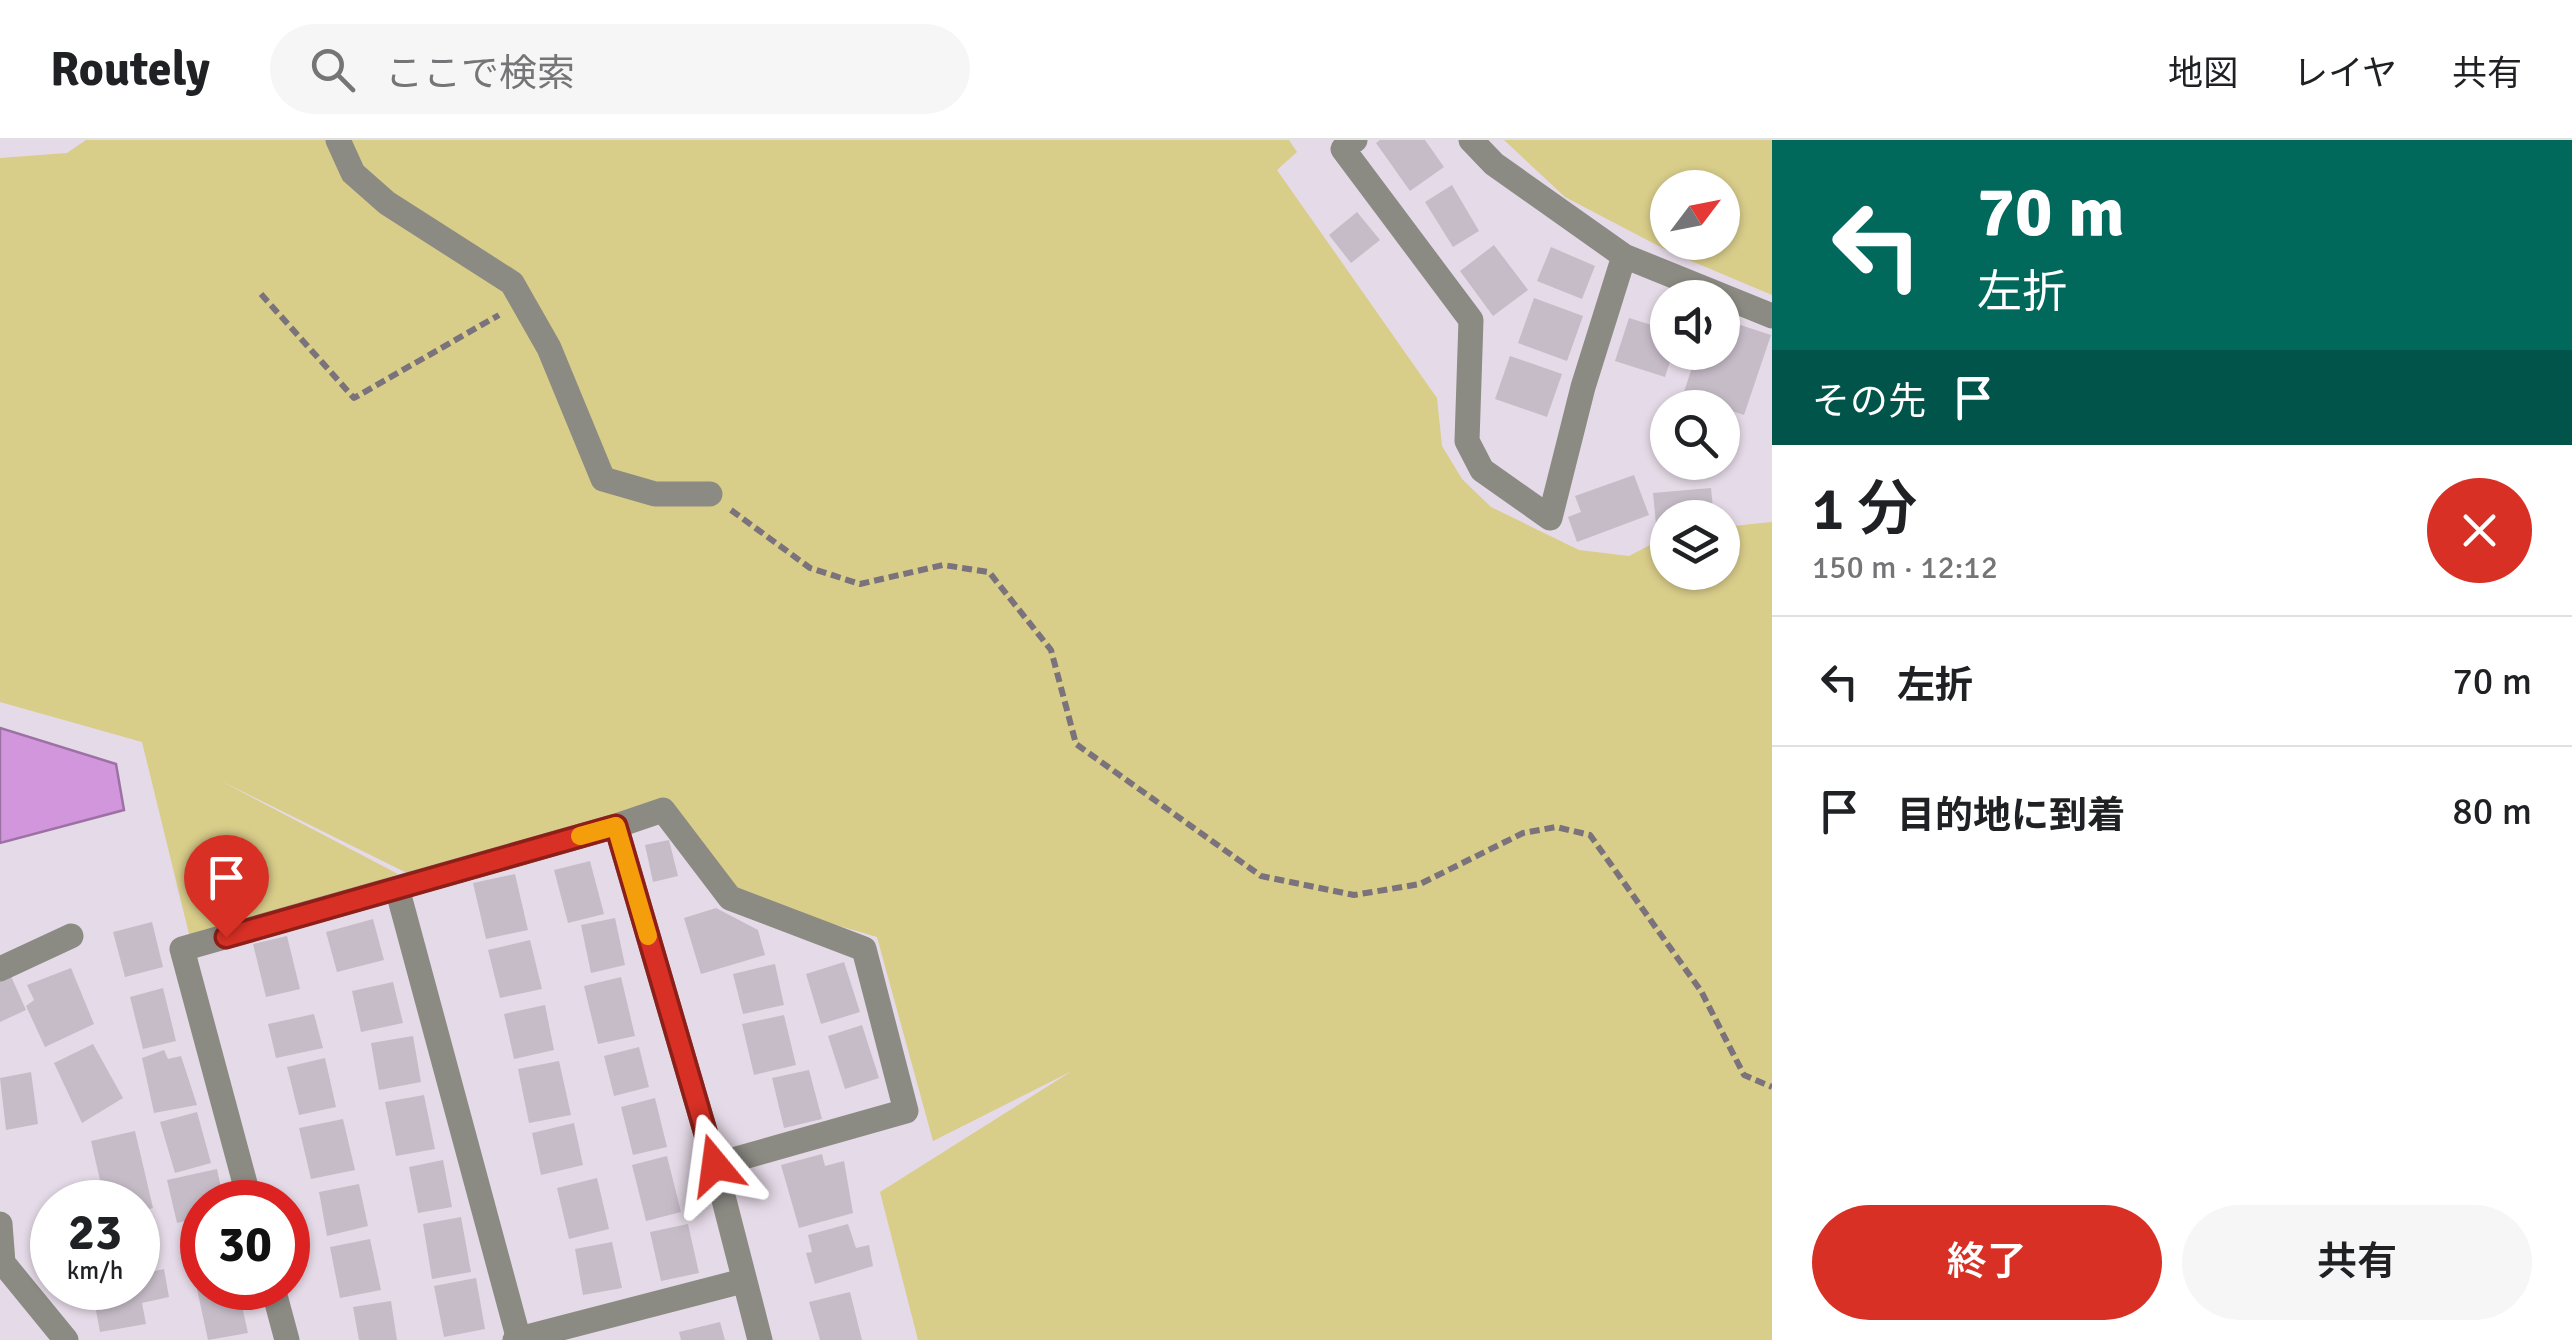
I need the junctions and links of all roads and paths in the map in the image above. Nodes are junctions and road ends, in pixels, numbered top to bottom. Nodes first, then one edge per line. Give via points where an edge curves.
1 (338, 140) edge
2 (1355, 140) edge
3 (1471, 140) edge
4 (1624, 256) junction
5 (261, 294) dead end
6 (522, 302) junction
7 (1772, 316) edge
8 (710, 494) joint
9 (616, 826) junction
10 (397, 888) junction
11 (71, 936) dead end
12 (0, 969) edge
13 (1772, 1086) edge
14 (715, 1165) junction
15 (244, 1180) edge
16 (0, 1224) edge
17 (743, 1281) junction
18 (279, 1310) edge
19 (66, 1340) edge
20 (287, 1340) edge
21 (518, 1340) edge
22 (760, 1340) edge

1 - 6 street via 354,172 387,204 512,283
2 - 4 street via 1343,149 1472,320 1466,441 1482,470 1550,518
3 - 4 street via 1494,164
4 - 7 street
5 - 6 path via 354,398
6 - 8 street via 549,348 603,479 654,494
8 - 13 path via 810,568 860,584 943,566 989,572 1051,650 1076,744 1262,876 1354,895 1420,884 1523,833 1556,828 1590,836 1701,991 1744,1075
9 - 10 street
9 - 14 street
9 - 14 street via 663,810 730,898 864,949 906,1111
10 - 15 street via 182,949
10 - 21 street
11 - 12 street
14 - 17 street
16 - 19 street via 3,1263
17 - 21 street
17 - 22 street
18 - 20 street

